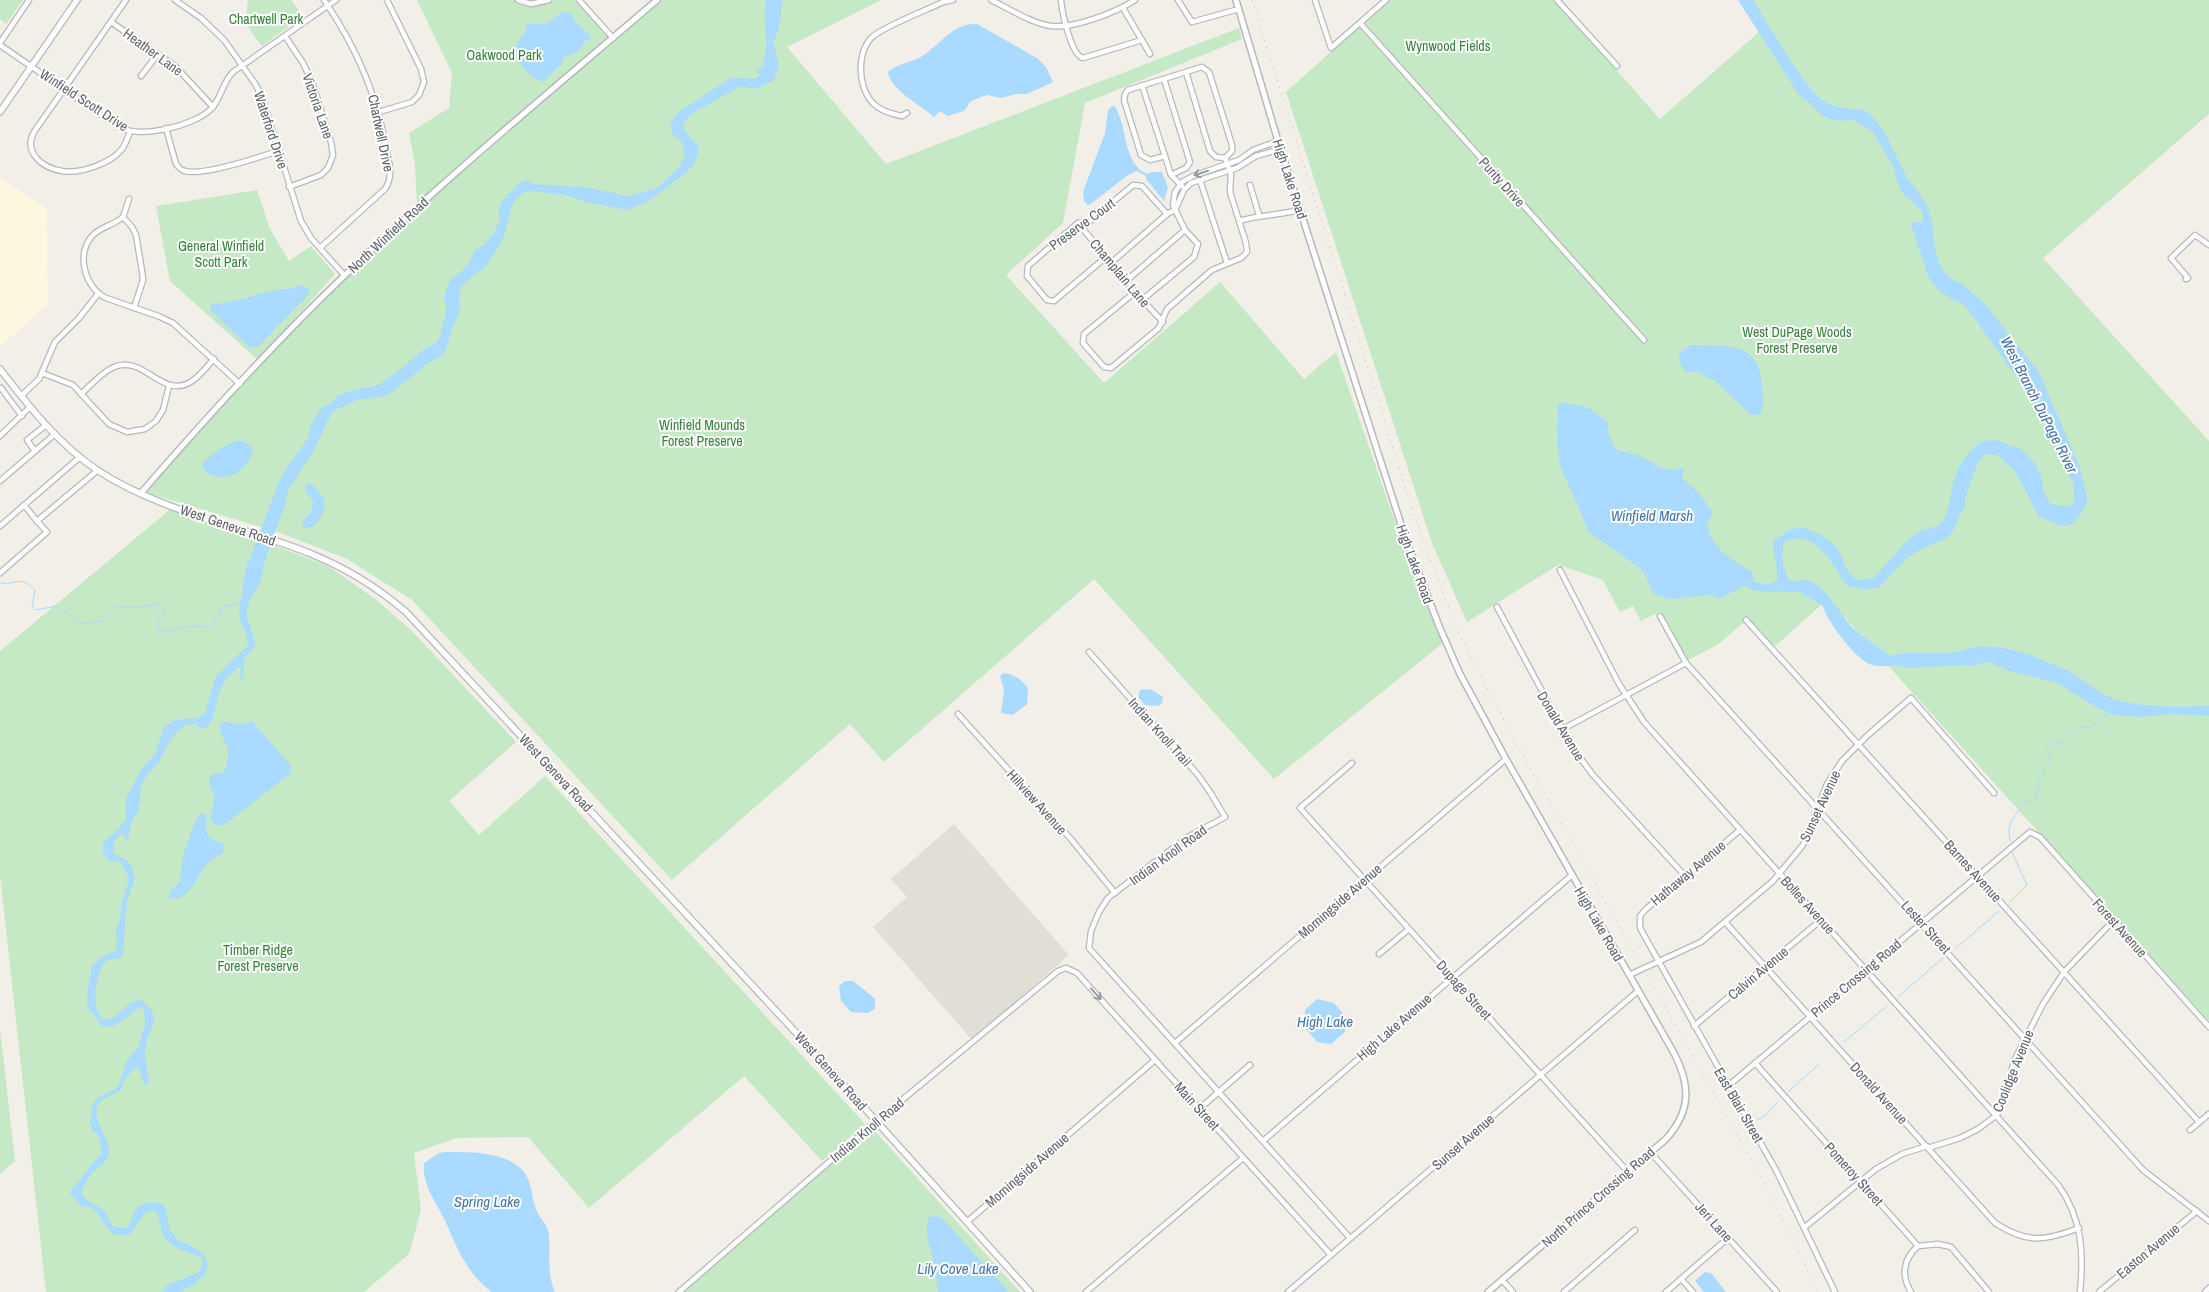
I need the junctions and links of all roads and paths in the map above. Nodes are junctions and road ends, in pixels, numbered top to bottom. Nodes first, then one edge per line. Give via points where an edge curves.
1 (30, 0) edge
2 (77, 0) edge
3 (126, 0) edge
4 (175, 0) edge
5 (324, 0) edge
6 (336, 0) edge
7 (387, 0) edge
8 (518, 0) edge
9 (548, 0) edge
10 (579, 0) edge
11 (657, 0) edge
12 (953, 0) edge
13 (991, 0) edge
14 (1061, 0) edge
15 (1135, 0) edge
16 (1178, 0) edge
17 (1236, 0) edge
18 (1315, 0) edge
19 (1386, 0) edge
20 (1557, 0) edge
21 (328, 6) junction
22 (1123, 8) junction
23 (1238, 10) junction
24 (111, 22) junction
25 (1360, 23) junction
26 (1066, 25) junction
27 (285, 36) junction
28 (613, 38) junction
29 (1142, 40) junction
30 (0, 44) edge
31 (158, 54) junction
32 (1150, 54) dead end
33 (32, 66) junction
34 (242, 66) junction
35 (1617, 66) dead end
36 (1186, 72) junction
37 (142, 76) dead end
38 (1164, 79) junction
39 (1142, 86) junction
40 (64, 89) junction
41 (213, 107) junction
42 (0, 112) edge
43 (379, 112) junction
44 (906, 113) dead end
45 (166, 128) junction
46 (130, 132) junction
47 (1278, 141) junction
48 (1281, 149) junction
49 (278, 151) junction
50 (1165, 156) junction
51 (1226, 158) junction
52 (1227, 164) junction
53 (1229, 170) junction
54 (1171, 175) junction
55 (1200, 180) junction
56 (1180, 185) junction
57 (1250, 185) dead end
58 (289, 187) junction
59 (1185, 189) junction
60 (129, 199) dead end
61 (1175, 210) junction
62 (1300, 210) junction
63 (1167, 214) junction
64 (1259, 215) junction
65 (123, 217) junction
66 (1239, 221) junction
67 (1078, 223) junction
68 (1185, 230) junction
69 (2209, 245) edge
70 (320, 248) junction
71 (1106, 257) junction
72 (1110, 263) junction
73 (1227, 263) junction
74 (344, 275) junction
75 (2186, 279) dead end
76 (1126, 281) junction
77 (1134, 292) junction
78 (98, 294) junction
79 (1142, 300) junction
80 (134, 308) junction
81 (1163, 322) junction
82 (1644, 340) dead end
83 (214, 359) junction
84 (0, 369) edge
85 (42, 373) junction
86 (9, 380) junction
87 (240, 384) junction
88 (169, 386) junction
89 (0, 388) edge
90 (82, 394) junction
91 (21, 396) junction
92 (30, 407) junction
93 (22, 416) junction
94 (46, 425) junction
95 (55, 434) junction
96 (0, 436) edge
97 (35, 451) junction
98 (80, 457) junction
99 (98, 470) junction
100 (0, 481) edge
101 (141, 493) junction
102 (24, 505) junction
103 (37, 520) junction
104 (0, 526) edge
105 (1560, 570) dead end
106 (0, 573) edge
107 (1497, 607) dead end
108 (1660, 616) dead end
109 (1746, 620) dead end
110 (1089, 652) dead end
111 (1686, 663) junction
112 (1626, 696) junction
113 (958, 714) dead end
114 (1561, 730) junction
115 (1859, 744) junction
116 (1506, 759) junction
117 (1352, 763) dead end
118 (1994, 793) dead end
119 (1818, 808) junction
120 (1225, 817) joint
121 (1740, 830) junction
122 (2030, 832) joint
123 (1780, 874) junction
124 (1572, 875) junction
125 (1685, 876) junction
126 (1978, 876) junction
127 (1365, 880) junction
128 (1115, 893) junction
129 (1639, 920) joint
130 (1821, 920) junction
131 (2114, 920) junction
132 (1922, 922) junction
133 (1726, 923) junction
134 (1409, 929) junction
135 (1089, 948) joint
136 (1379, 954) dead end
137 (1658, 961) junction
138 (1765, 966) junction
139 (1866, 969) junction
140 (1058, 971) joint
141 (2064, 972) junction
142 (1629, 975) junction
143 (1453, 977) junction
144 (1638, 991) junction
145 (1810, 1016) junction
146 (1694, 1026) junction
147 (2209, 1026) edge
148 (2025, 1037) junction
149 (1175, 1043) junction
150 (1155, 1060) junction
151 (1755, 1063) junction
152 (1250, 1065) dead end
153 (1541, 1075) junction
154 (1728, 1086) junction
155 (1686, 1088) joint
156 (1219, 1092) junction
157 (1199, 1109) junction
158 (2209, 1114) edge
159 (1997, 1115) junction
160 (877, 1122) junction
161 (2199, 1122) junction
162 (2190, 1130) dead end
163 (1263, 1141) junction
164 (1927, 1147) junction
165 (1650, 1152) junction
166 (1243, 1158) junction
167 (1628, 1172) junction
168 (1860, 1181) junction
169 (2209, 1210) edge
170 (2197, 1211) junction
171 (2203, 1215) junction
172 (968, 1221) junction
173 (2209, 1221) edge
174 (2079, 1226) junction
175 (1805, 1227) junction
176 (1635, 1230) dead end
177 (1350, 1238) junction
178 (1728, 1238) junction
179 (1918, 1246) junction
180 (1331, 1255) junction
181 (1681, 1279) junction
182 (1502, 1280) junction
183 (2209, 1288) edge
184 (679, 1292) edge
185 (1030, 1292) edge
186 (1086, 1292) edge
187 (1288, 1292) edge
188 (1488, 1292) edge
189 (1513, 1292) edge
190 (1564, 1292) edge
191 (1666, 1292) edge
192 (1693, 1292) edge
193 (1777, 1292) edge
194 (1835, 1292) edge
195 (1911, 1292) edge
196 (1989, 1292) edge
197 (2080, 1292) edge
198 (2099, 1292) edge
199 (2205, 1292) edge

1 - 30 street
2 - 33 main road
3 - 24 street
4 - 34 street, Waterford Drive via 216,32
5 - 21 street, Chartwell Drive
6 - 21 street
7 - 43 street via 421,69 424,82 412,102
8 - 9 street via 531,4
10 - 28 street
11 - 28 street, North Winfield Road
12 - 44 street via 879,32 866,45 860,69 867,97 883,110 902,116
13 - 26 street via 1044,25
14 - 26 street
15 - 22 street
16 - 23 street via 1192,22
17 - 23 street, High Lake Road
18 - 25 street via 1331,48
19 - 25 street
20 - 35 street
21 - 27 street
21 - 43 street, Chartwell Drive via 360,60
22 - 26 street
22 - 29 street
23 - 47 street, High Lake Road
24 - 31 street, Heather Lane
24 - 40 street
25 - 82 street, Purity Drive
26 - 29 street via 1075,53 1083,58
27 - 34 street
27 - 58 street, Victoria Lane via 312,82 333,155 321,175
28 - 74 street, North Winfield Road
29 - 32 street
30 - 33 street, Winfield Scott Drive
31 - 37 street
31 - 41 street, Heather Lane via 187,77
33 - 40 street, Winfield Scott Drive
33 - 42 main road
34 - 41 street via 226,80
34 - 49 street, Waterford Drive via 261,94
36 - 38 street
36 - 51 street via 1210,151 1216,157
36 - 51 street via 1202,67 1209,72 1232,146
38 - 39 street
38 - 54 street via 1190,162 1186,168
39 - 50 street
39 - 50 street via 1128,90 1124,97 1140,153 1150,160
40 - 46 street, Winfield Scott Drive
40 - 46 street via 30,143 33,154 45,165 64,172 98,165 119,152
41 - 45 street, Winfield Scott Drive via 197,119
43 - 70 street, Chartwell Drive via 390,169 389,183
45 - 46 street, Winfield Scott Drive via 147,133
45 - 49 street via 176,164 188,172 228,166
47 - 48 street, High Lake Road
47 - 52 street
48 - 53 street via 1256,156
48 - 62 street, High Lake Road
49 - 58 street, Waterford Drive
50 - 54 street
51 - 52 street
52 - 53 street
52 -> 56 street via 1193,176
53 - 55 street
53 - 66 street via 1230,192
54 - 56 street
55 - 59 street
55 - 73 street
56 - 59 street
56 - 61 street via 1172,206
57 - 64 street
58 - 70 street, Waterford Drive via 301,221
59 - 61 street
60 - 65 street
61 - 63 street
61 - 68 street
62 - 64 street
62 - 116 street, High Lake Road via 1423,587 1460,674
63 - 67 street, Preserve Court via 1142,186 1133,186 1088,222
63 - 72 street
64 - 66 street
65 - 78 street via 94,234 86,246 86,274
65 - 80 street via 136,235 142,270 143,280
66 - 73 street via 1247,252
67 - 71 street, Champlain Lane
67 - 71 street, Preserve Court via 1028,266 1027,276 1047,300 1054,301
68 - 76 street
68 - 79 street via 1198,244 1194,257
69 - 75 street via 2195,235 2171,258
70 - 74 street, Waterford Drive
71 - 72 street, Champlain Lane
72 - 76 street, Champlain Lane
73 - 81 street via 1212,270 1167,309
74 - 87 street, North Winfield Road
76 - 77 street, Champlain Lane
77 - 79 street, Champlain Lane
77 - 81 street via 1084,334 1083,343 1104,367 1111,368
78 - 80 street
78 - 85 street via 55,342
79 - 81 street, Champlain Lane
80 - 83 street via 173,323
83 - 87 street
83 - 88 street via 192,381
84 - 86 main road, West Geneva Road
85 - 90 street via 68,382
85 - 91 street
86 - 89 street
86 - 91 main road, West Geneva Road
87 - 101 street, North Winfield Road
88 - 90 street via 141,368 128,364 109,369
88 - 90 street via 160,417 150,426 128,432 112,426
89 - 93 street
91 - 92 main road, West Geneva Road
92 - 93 street
92 - 94 main road, West Geneva Road
93 - 96 street
94 - 95 main road, West Geneva Road
94 - 97 street via 27,440
95 - 97 street
95 - 98 main road, West Geneva Road
97 - 100 street
98 - 99 main road, West Geneva Road
98 - 102 street
99 - 101 main road, West Geneva Road
99 - 103 street
101 - 160 main road, West Geneva Road via 308,553 386,595 420,626
102 - 103 street
102 - 104 street
103 - 106 street via 47,532
105 - 112 street, Bolles Avenue
107 - 114 street, Donald Avenue
108 - 111 street, Lester Street
109 - 115 street, Barnes Avenue
110 - 120 street, Indian Knoll Trail via 1198,775
111 - 112 street
111 - 119 street, Lester Street
112 - 114 street
112 - 121 street, Bolles Avenue via 1644,722
113 - 128 street, Hillview Avenue
114 - 125 street, Donald Avenue via 1593,775
115 - 118 street, Sunset Avenue via 1911,698
115 - 119 street, Sunset Avenue via 1835,772
115 - 126 street, Barnes Avenue
116 - 124 street, High Lake Road
116 - 127 street, Morningside Avenue
117 - 127 street, Dupage Street via 1300,808
119 - 123 street, Sunset Avenue via 1803,844
119 - 132 street, Lester Street
120 - 128 street, Indian Knoll Road via 1186,838
121 - 123 street, Bolles Avenue
121 - 125 street, Hathaway Avenue
122 - 126 street, Prince Crossing Road
122 - 131 street, Forest Avenue via 2040,837
123 - 130 street, Bolles Avenue
123 - 133 street, Sunset Avenue
124 - 142 street, High Lake Road
124 - 143 street, High Lake Avenue
125 - 129 street, Hathaway Avenue via 1646,909
126 - 132 street, Prince Crossing Road
126 - 141 street, Barnes Avenue
127 - 134 street, Dupage Street
127 - 149 street, Morningside Avenue
128 - 135 street, Indian Knoll Road via 1099,912 1091,931
129 - 137 street, East Blair Street via 1641,932
130 - 138 street, Calvin Avenue
130 - 139 street, Bolles Avenue
131 - 141 street, Coolidge Avenue
131 - 147 street, Forest Avenue
132 - 139 street, Prince Crossing Road
132 - 148 street, Lester Street
133 - 137 street, Sunset Avenue via 1694,946
133 - 138 street, Donald Avenue
134 - 136 street
134 - 143 street, Dupage Street
135 - 149 street, Main Street
137 - 142 street, Sunset Avenue
137 - 146 street, East Blair Street
138 - 145 street, Donald Avenue
138 - 146 street, Calvin Avenue
139 - 145 street, Prince Crossing Road
139 - 159 street, Bolles Avenue
140 -> 150 street, Main Street via 1066,968 1077,973
140 - 160 street, Indian Knoll Road
141 - 148 street, Coolidge Avenue
141 - 161 street, Barnes Avenue
142 - 144 street, High Lake Road
143 - 153 street, Dupage Street
143 - 163 street, High Lake Avenue
144 - 153 street, Sunset Avenue
144 - 155 street, High Lake Road via 1679,1064
145 - 151 street, Prince Crossing Road
145 - 164 street, Donald Avenue
146 - 154 street, East Blair Street
148 - 159 street, Coolidge Avenue
148 - 170 street, Lester Street via 2143,1170
149 - 156 street, Main Street
150 - 157 street, Main Street
150 - 172 street, Morningside Avenue
151 - 154 street, Prince Crossing Road
151 - 168 street, Pomeroy Street
152 - 156 street
153 - 167 street, Dupage Street
153 - 177 street, Sunset Avenue
154 - 175 street, East Blair Street
155 - 165 street, North Prince Crossing Road via 1685,1104 1678,1123
156 - 157 street
156 - 163 street, Main Street
157 - 166 street, Main Street
158 - 161 street
159 - 164 street, Coolidge Avenue via 1972,1132
159 - 174 street, Bolles Avenue via 2060,1186
160 - 172 main road, West Geneva Road
160 - 184 street, Indian Knoll Road
161 - 162 street
163 - 177 street, Main Street
164 - 168 street, Coolidge Avenue via 1890,1160
164 - 174 street, Donald Avenue via 1995,1223 2021,1237 2045,1239
165 - 167 street, North Prince Crossing Road
165 - 178 street, Jeri Lane
166 - 180 street, Main Street
166 - 186 street
167 - 182 street, North Prince Crossing Road
168 - 175 street, Coolidge Avenue
168 - 179 street, Pomeroy Street
169 - 171 street
170 - 171 street, Lester Street
170 - 198 street, Easton Avenue
171 - 173 street, Lester Street
172 - 185 main road, West Geneva Road
174 - 197 street, Bolles Avenue
175 - 194 street, East Blair Street
176 - 190 street
177 - 180 street, Sunset Avenue
178 - 181 street
178 - 193 street, Jeri Lane
179 - 195 street via 1908,1258 1904,1270
179 - 196 street via 1938,1244 1951,1247
180 - 187 street, Sunset Avenue
181 - 191 street
181 - 192 street
182 - 188 street, North Prince Crossing Road
182 - 189 street
183 - 199 street

